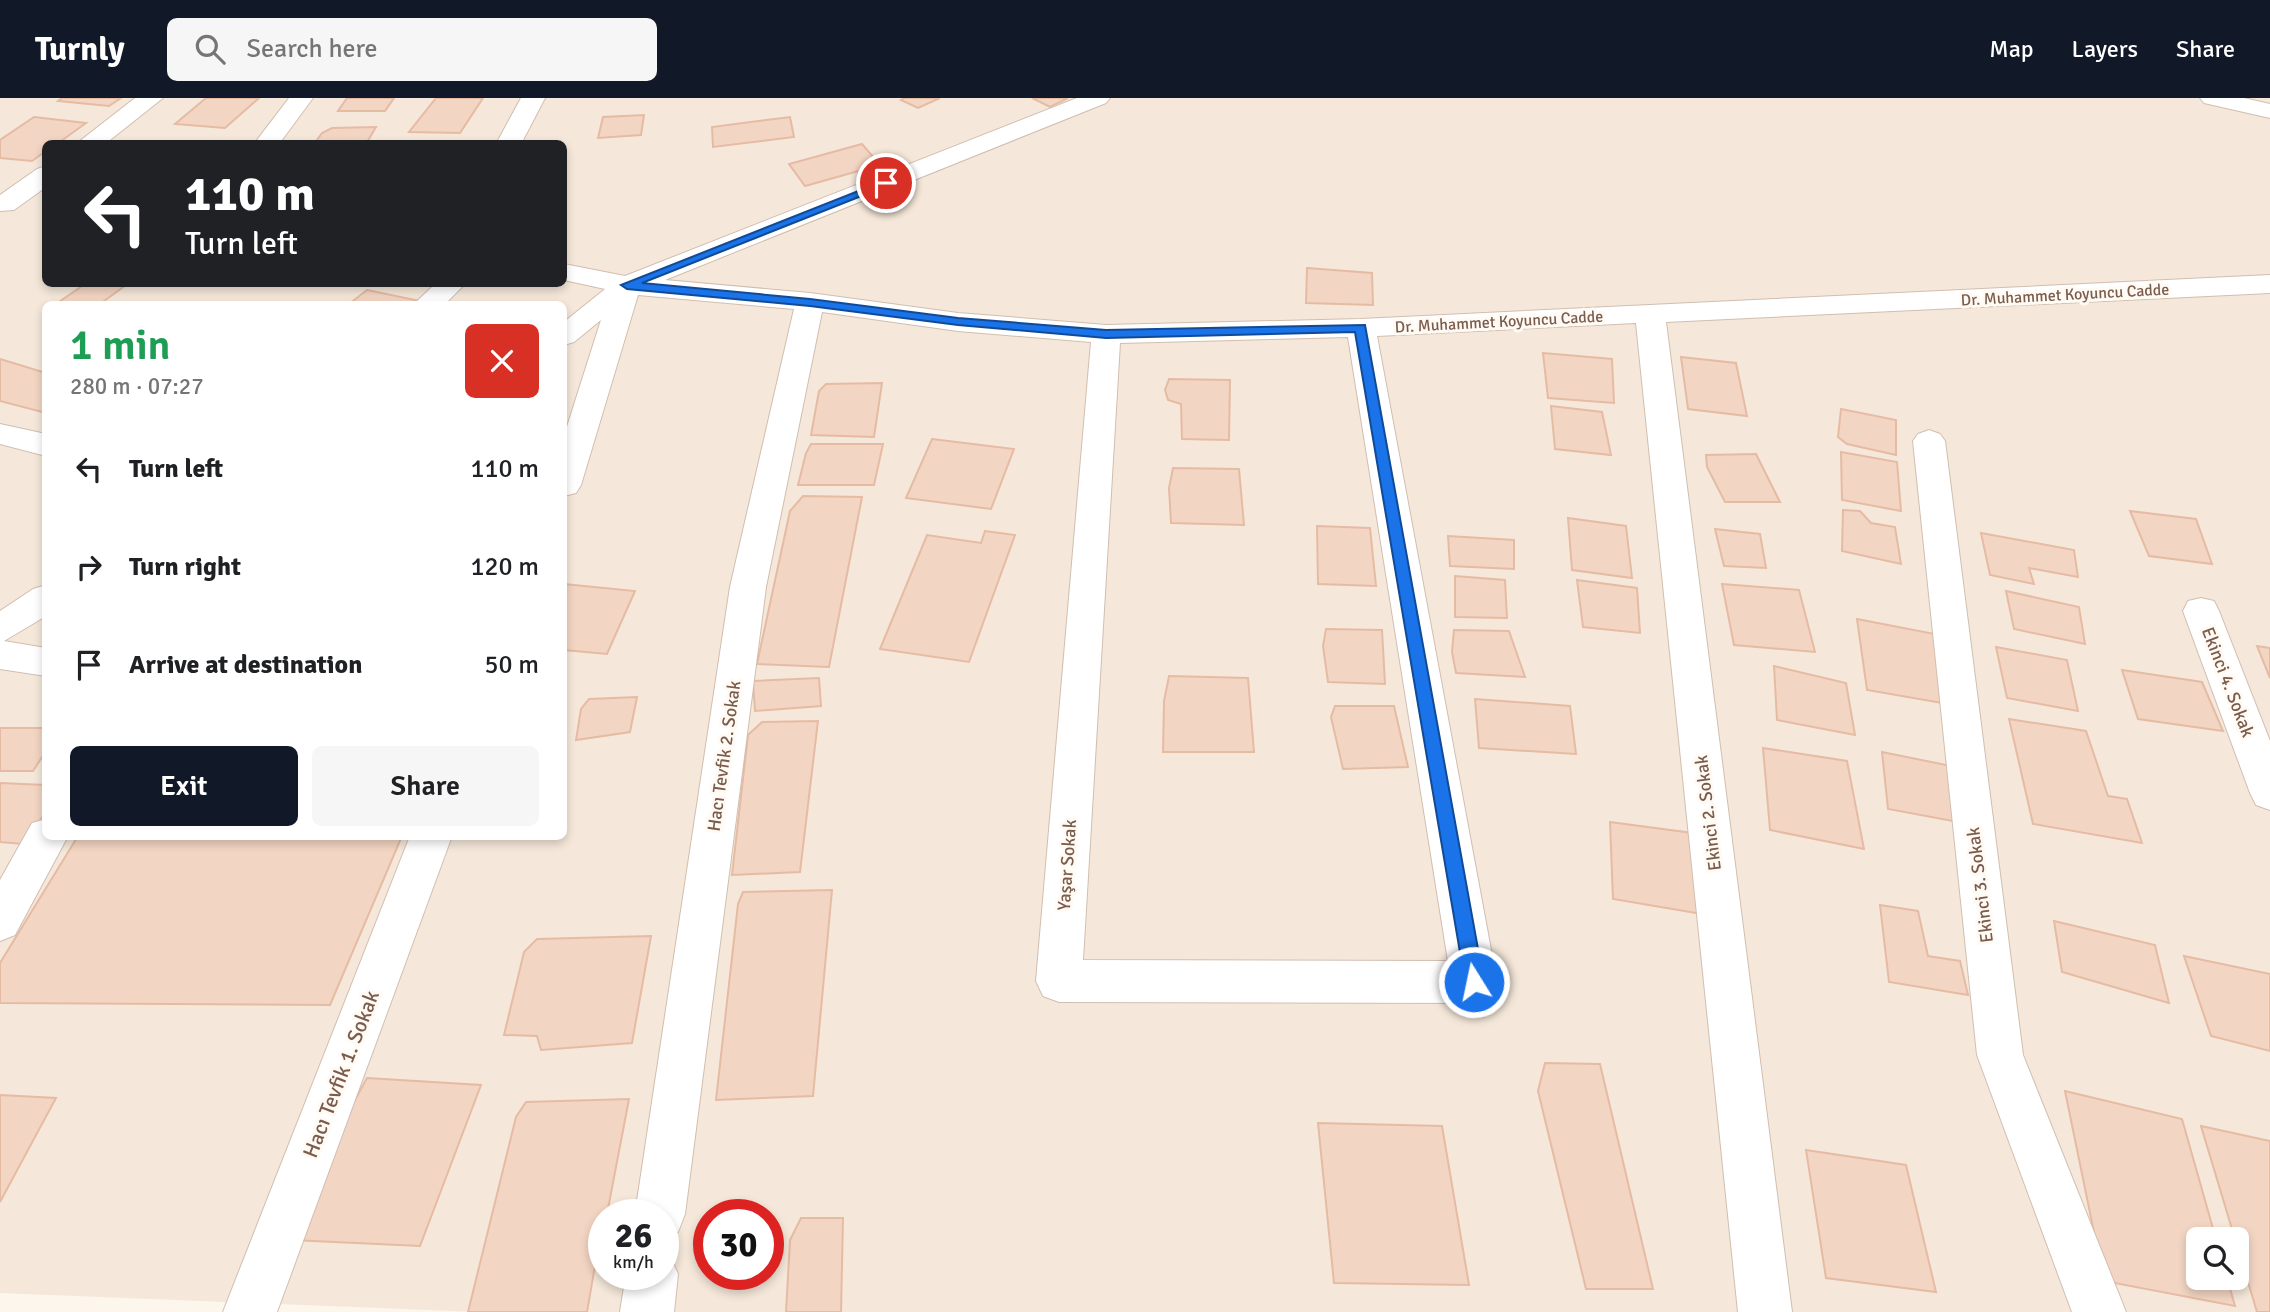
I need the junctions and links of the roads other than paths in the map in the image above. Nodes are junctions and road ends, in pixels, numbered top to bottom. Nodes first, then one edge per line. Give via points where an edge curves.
1 (151, 98) edge
2 (301, 98) edge
3 (533, 98) edge
4 (2212, 98) edge
5 (1095, 100) edge
6 (2270, 111) edge
7 (93, 140) edge
8 (269, 140) edge
9 (510, 140) edge
10 (42, 177) edge
11 (3, 203) edge
12 (42, 208) edge
13 (567, 273) edge
14 (2270, 284) edge
15 (627, 285) junction
16 (448, 287) edge
17 (431, 301) edge
18 (810, 302) junction
19 (1650, 314) junction
20 (1361, 328) junction
21 (567, 334) edge
22 (1106, 334) junction
23 (0, 434) edge
24 (1929, 441) dead end
25 (42, 443) edge
26 (567, 475) edge
27 (42, 601) edge
28 (2201, 611) dead end
29 (0, 629) edge
30 (0, 655) edge
31 (42, 661) edge
32 (2270, 793) edge
33 (45, 840) edge
34 (429, 840) edge
35 (0, 921) edge
36 (662, 1199) edge
37 (650, 1290) edge
38 (250, 1312) edge
39 (647, 1312) edge
40 (1765, 1312) edge
41 (2099, 1312) edge

1 - 7 street
2 - 8 street
3 - 9 street
4 - 6 street
5 - 15 street
10 - 11 street
11 - 12 street
13 - 15 street, Dr. Muhammet Koyuncu Cadde
14 - 19 street, Dr. Muhammet Koyuncu Cadde
15 - 18 street, Dr. Muhammet Koyuncu Cadde
15 - 21 street
15 - 26 street
16 - 17 street
18 - 22 street, Dr. Muhammet Koyuncu Cadde via 958,322
18 - 36 street, Hacı Tevfik 2. Sokak via 748,587
19 - 20 street, Dr. Muhammet Koyuncu Cadde
19 - 40 street, Ekinci 2. Sokak
20 - 22 street, Dr. Muhammet Koyuncu Cadde
20 - 22 street, Yaşar Sokak via 1474,982 1059,981
23 - 25 street
24 - 41 street, Ekinci 3. Sokak via 2000,1055
27 - 29 street
28 - 32 street, Ekinci 4. Sokak
30 - 31 street
33 - 35 street
34 - 38 street, Hacı Tevfik 1. Sokak
37 - 39 street

